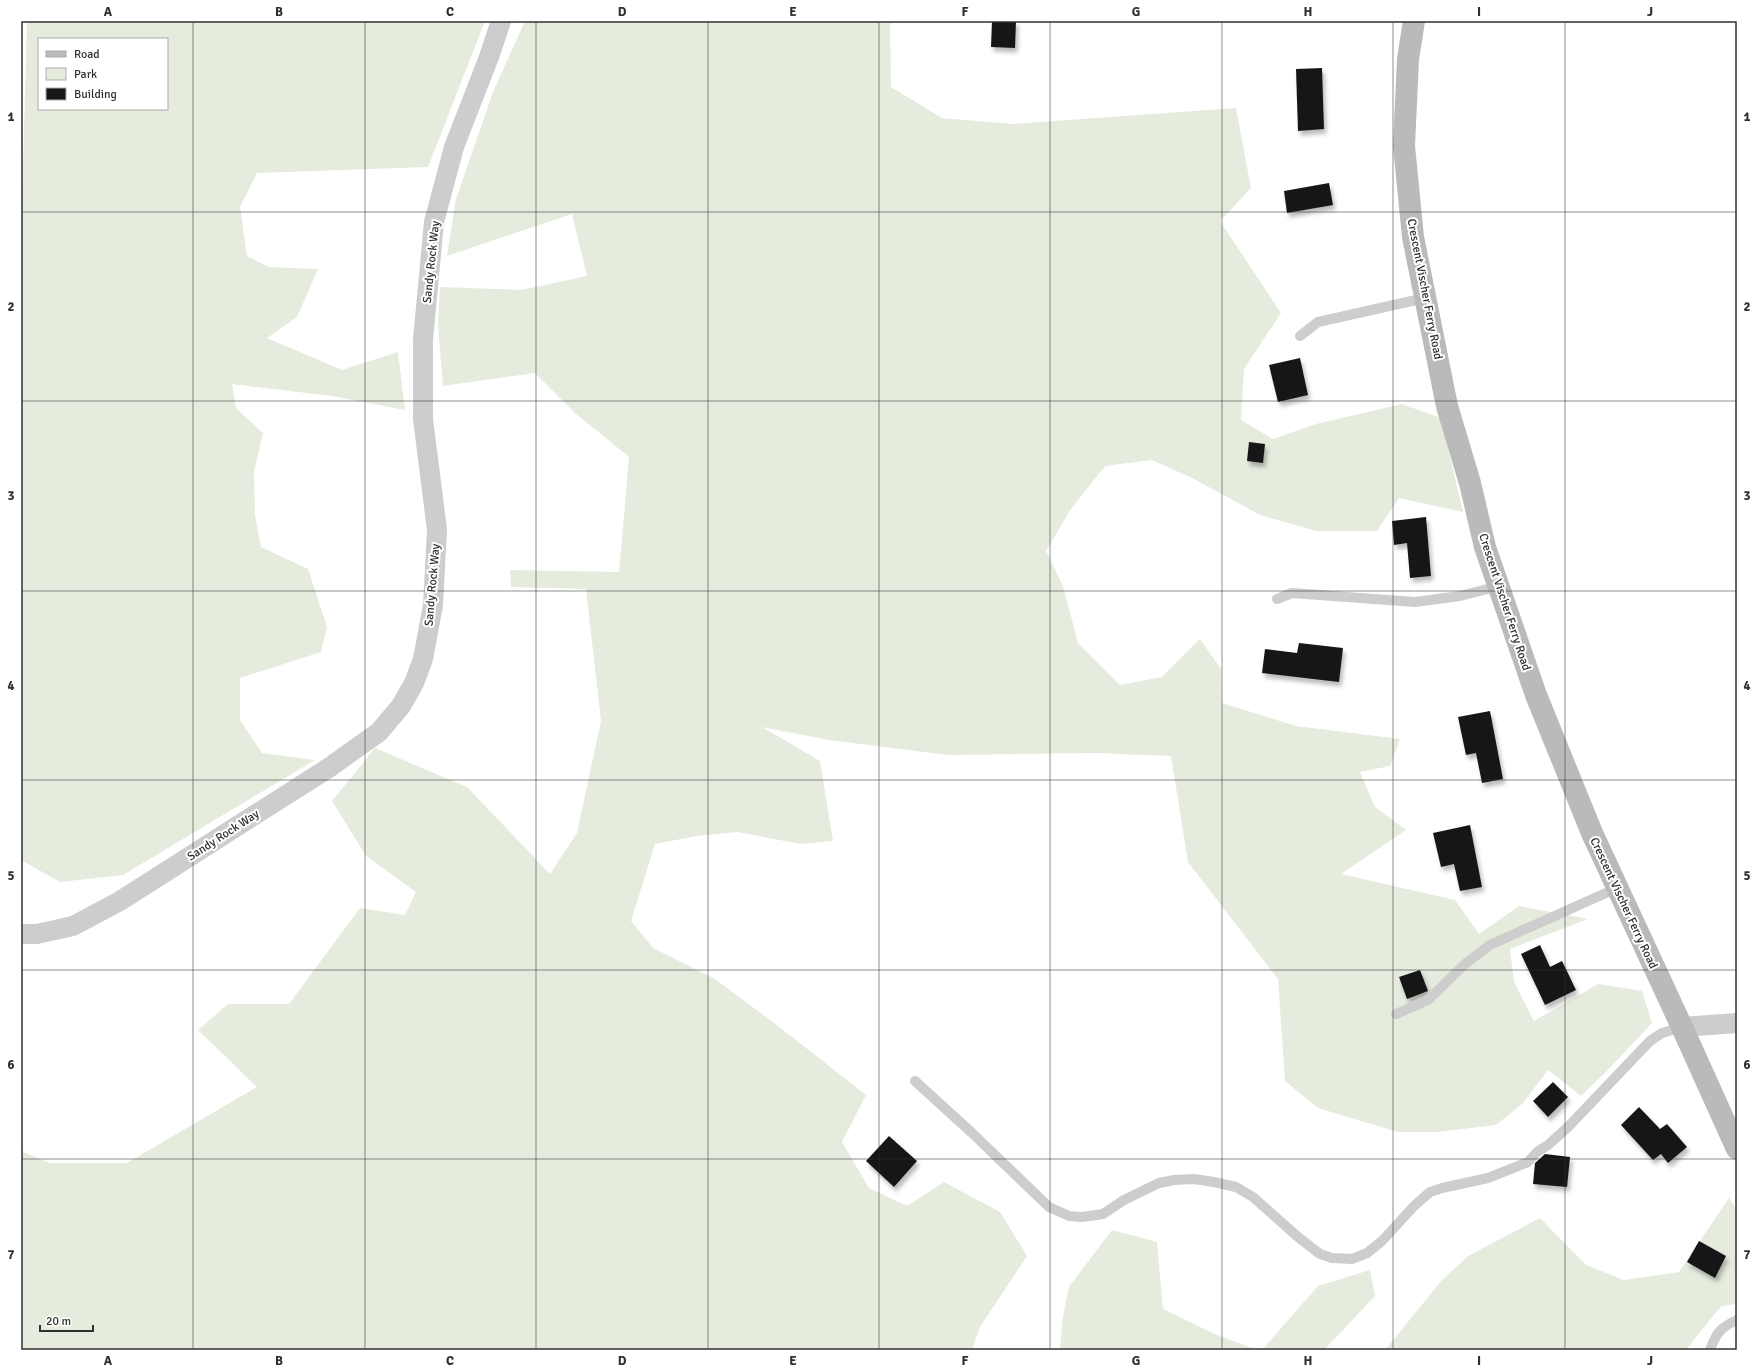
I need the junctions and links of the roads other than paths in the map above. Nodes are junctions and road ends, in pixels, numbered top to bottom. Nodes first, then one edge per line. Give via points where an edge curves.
1 (501, 21) edge
2 (1414, 21) edge
3 (1425, 298) junction
4 (1300, 336) dead end
5 (1499, 586) junction
6 (1278, 599) dead end
7 (1617, 888) junction
8 (21, 934) edge
9 (1396, 1014) dead end
10 (1737, 1023) edge
11 (1682, 1027) junction
12 (915, 1081) dead end
13 (1737, 1149) edge
14 (1737, 1320) edge
15 (1710, 1350) edge

1 - 8 street, Sandy Rock Way via 454,147 434,222 423,340 422,419 437,530 433,605 423,659 414,683 401,706 379,732 330,767 120,901 73,926 37,934
2 - 3 main road, Crescent Vischer Ferry Road via 1408,59 1404,146 1413,237
3 - 4 lane via 1318,322
3 - 5 main road, Crescent Vischer Ferry Road via 1448,406 1485,547
5 - 6 lane via 1460,596 1415,602 1292,592
5 - 7 main road, Crescent Vischer Ferry Road via 1536,695 1592,834
7 - 9 lane via 1490,945 1465,964 1428,1000
7 - 11 main road, Crescent Vischer Ferry Road
10 - 11 street
11 - 12 lane via 1662,1033 1650,1041 1568,1127 1528,1162 1488,1178 1430,1192 1382,1241 1367,1253 1352,1259 1332,1258 1320,1254 1253,1197 1236,1187 1214,1182 1194,1179 1159,1183 1124,1200 1103,1214 1069,1216 1049,1207
11 - 13 main road, Crescent Vischer Ferry Road
14 - 15 lane via 1723,1326

